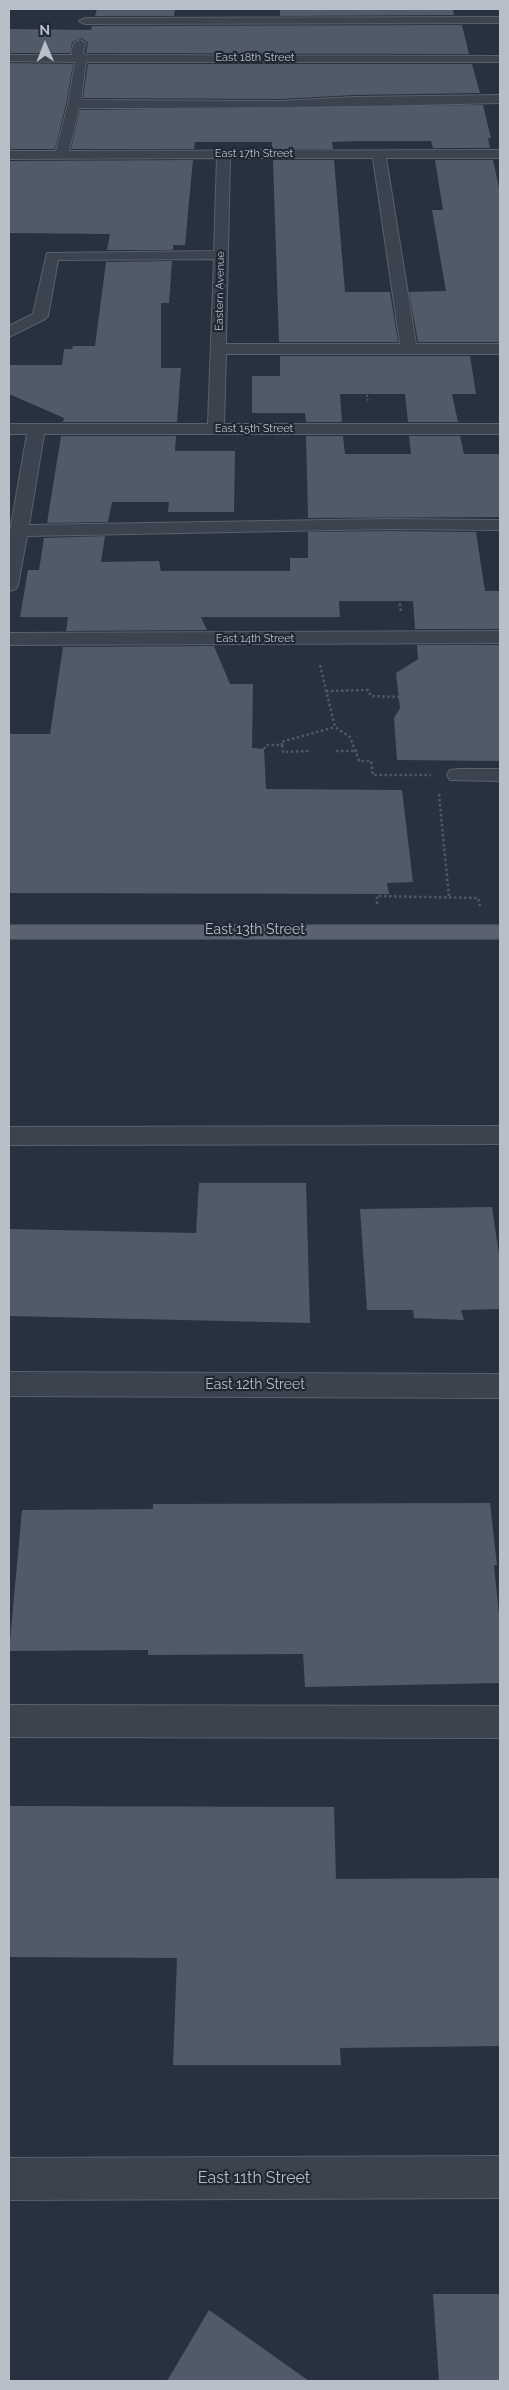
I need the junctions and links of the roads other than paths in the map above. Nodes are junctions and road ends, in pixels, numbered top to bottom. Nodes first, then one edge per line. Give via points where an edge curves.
1 (87, 9) edge
2 (496, 16) edge
3 (85, 21) junction
4 (500, 33) edge
5 (9, 58) edge
6 (81, 58) junction
7 (500, 59) edge
8 (500, 99) edge
9 (74, 104) junction
10 (62, 154) junction
11 (224, 154) junction
12 (379, 154) junction
13 (500, 154) edge
14 (9, 155) edge
15 (220, 255) junction
16 (9, 332) edge
17 (219, 349) junction
18 (409, 349) junction
19 (500, 349) edge
20 (216, 428) junction
21 (9, 429) edge
22 (36, 429) junction
23 (500, 429) edge
24 (500, 525) edge
25 (19, 531) junction
26 (9, 585) edge
27 (500, 637) edge
28 (9, 639) edge
29 (458, 775) road end
30 (500, 775) edge
31 (9, 932) edge
32 (500, 932) edge
33 (500, 1135) edge
34 (9, 1136) edge
35 (9, 1384) edge
36 (500, 1386) edge
37 (9, 1721) edge
38 (500, 1722) edge
39 (500, 2177) edge
40 (9, 2178) edge

1 - 3 street
2 - 3 street
2 - 4 street
3 - 6 street via 78,52
5 - 6 street, East 18th Street
6 - 7 street, East 18th Street
6 - 9 street
8 - 9 street via 280,105
9 - 10 street
10 - 11 street, East 17th Street
10 - 14 street, East 17th Street
11 - 12 street, East 17th Street
11 - 15 street, Eastern Avenue
12 - 13 street, East 17th Street
12 - 18 street
15 - 16 street via 52,256 40,316
15 - 17 street, Eastern Avenue
17 - 18 street
17 - 20 street, Eastern Avenue
18 - 19 street
20 - 22 street, East 15th Street
20 - 23 street, East 15th Street
21 - 22 street, East 15th Street
22 - 25 street
24 - 25 street
25 - 26 street
27 - 28 street, East 14th Street
29 - 30 street
31 - 32 main road, East 13th Street
33 - 34 street
35 - 36 street, East 12th Street
37 - 38 street
39 - 40 street, East 11th Street

